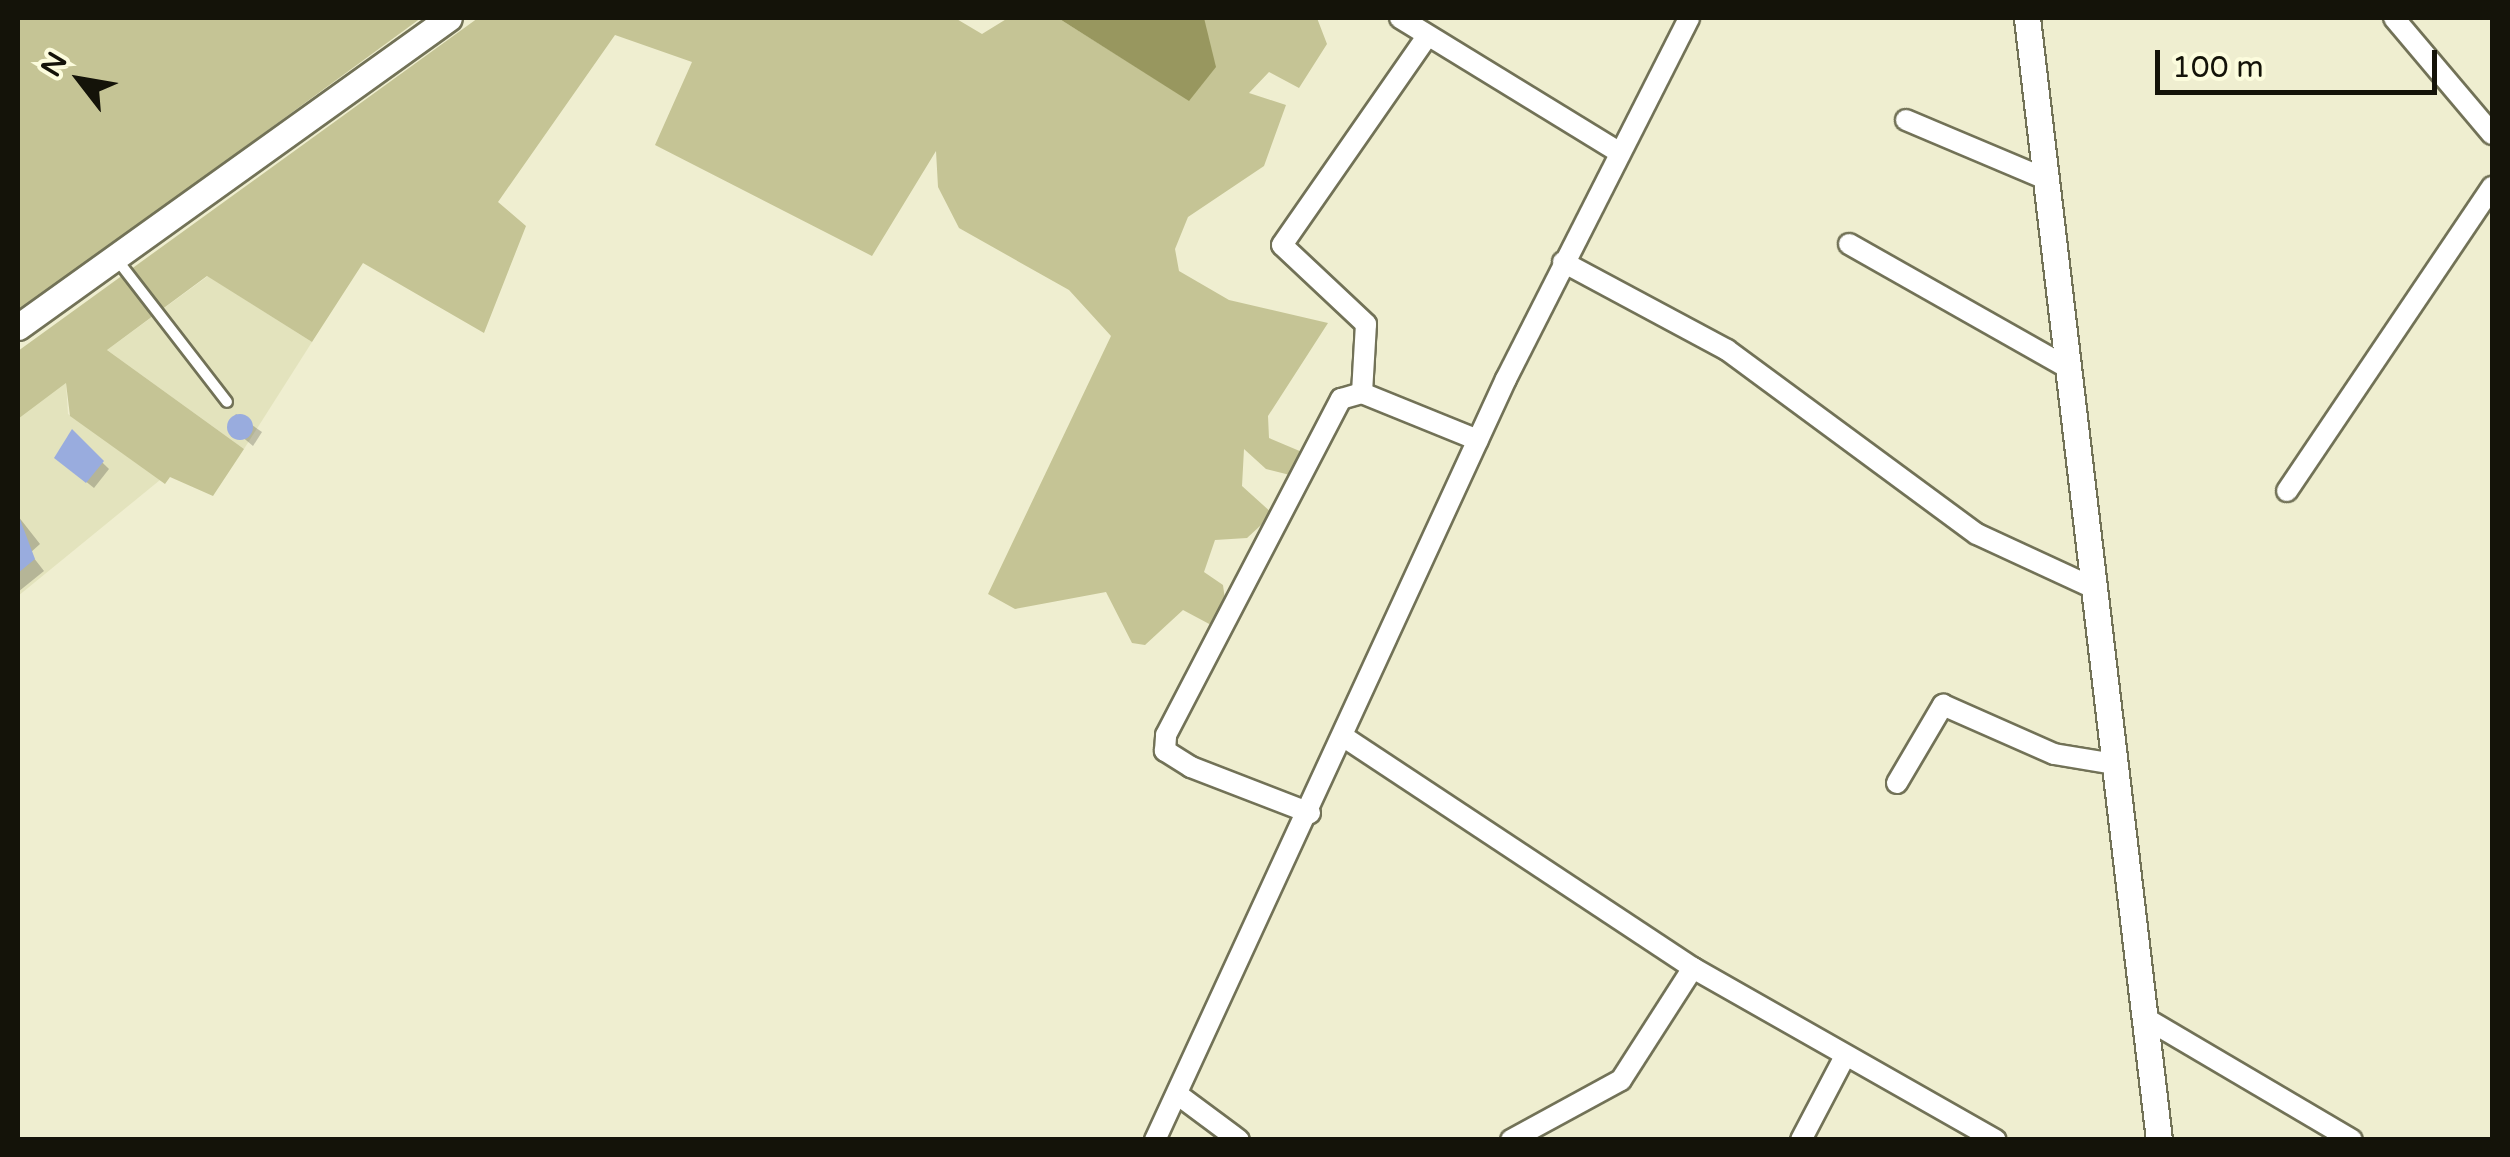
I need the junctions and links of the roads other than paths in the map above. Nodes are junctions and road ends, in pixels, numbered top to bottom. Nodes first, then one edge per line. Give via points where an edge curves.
1 (450, 18) edge
2 (1400, 18) edge
3 (1689, 18) edge
4 (2027, 18) edge
5 (2394, 18) edge
6 (1427, 36) junction
7 (1906, 120) dead end
8 (2492, 134) edge
9 (1619, 152) junction
10 (2046, 179) junction
11 (2492, 187) edge
12 (1848, 244) dead end
13 (1563, 262) junction
14 (119, 263) junction
15 (18, 327) edge
16 (2068, 368) junction
17 (1362, 393) junction
18 (227, 402) dead end
19 (1478, 440) junction
20 (2287, 491) dead end
21 (2094, 588) junction
22 (1344, 738) junction
23 (2115, 764) junction
24 (1897, 783) dead end
25 (1310, 812) junction
26 (1693, 968) junction
27 (2145, 1018) junction
28 (1844, 1058) junction
29 (1177, 1094) junction
30 (1155, 1140) edge
31 (1239, 1140) edge
32 (1510, 1140) edge
33 (1801, 1140) edge
34 (1996, 1140) edge
35 (2159, 1140) edge
36 (2352, 1140) edge

1 - 14 street
2 - 6 street
3 - 9 street
4 - 10 street
5 - 8 street
6 - 9 street
6 - 17 street via 1282,245 1366,324
7 - 10 street
9 - 13 street
10 - 16 street
11 - 20 street
12 - 16 street
13 - 19 street
13 - 21 street via 1727,350 1977,534
14 - 15 street
14 - 18 lane
16 - 21 street
17 - 19 street
17 - 25 street via 1341,399 1163,746 1191,768
19 - 22 street
21 - 23 street
22 - 25 street
22 - 26 street
23 - 24 street via 2054,754 1943,704
23 - 27 street
25 - 29 street
26 - 28 street
26 - 32 street via 1621,1080
27 - 35 street
27 - 36 street
28 - 33 street
28 - 34 street
29 - 30 street
29 - 31 street

